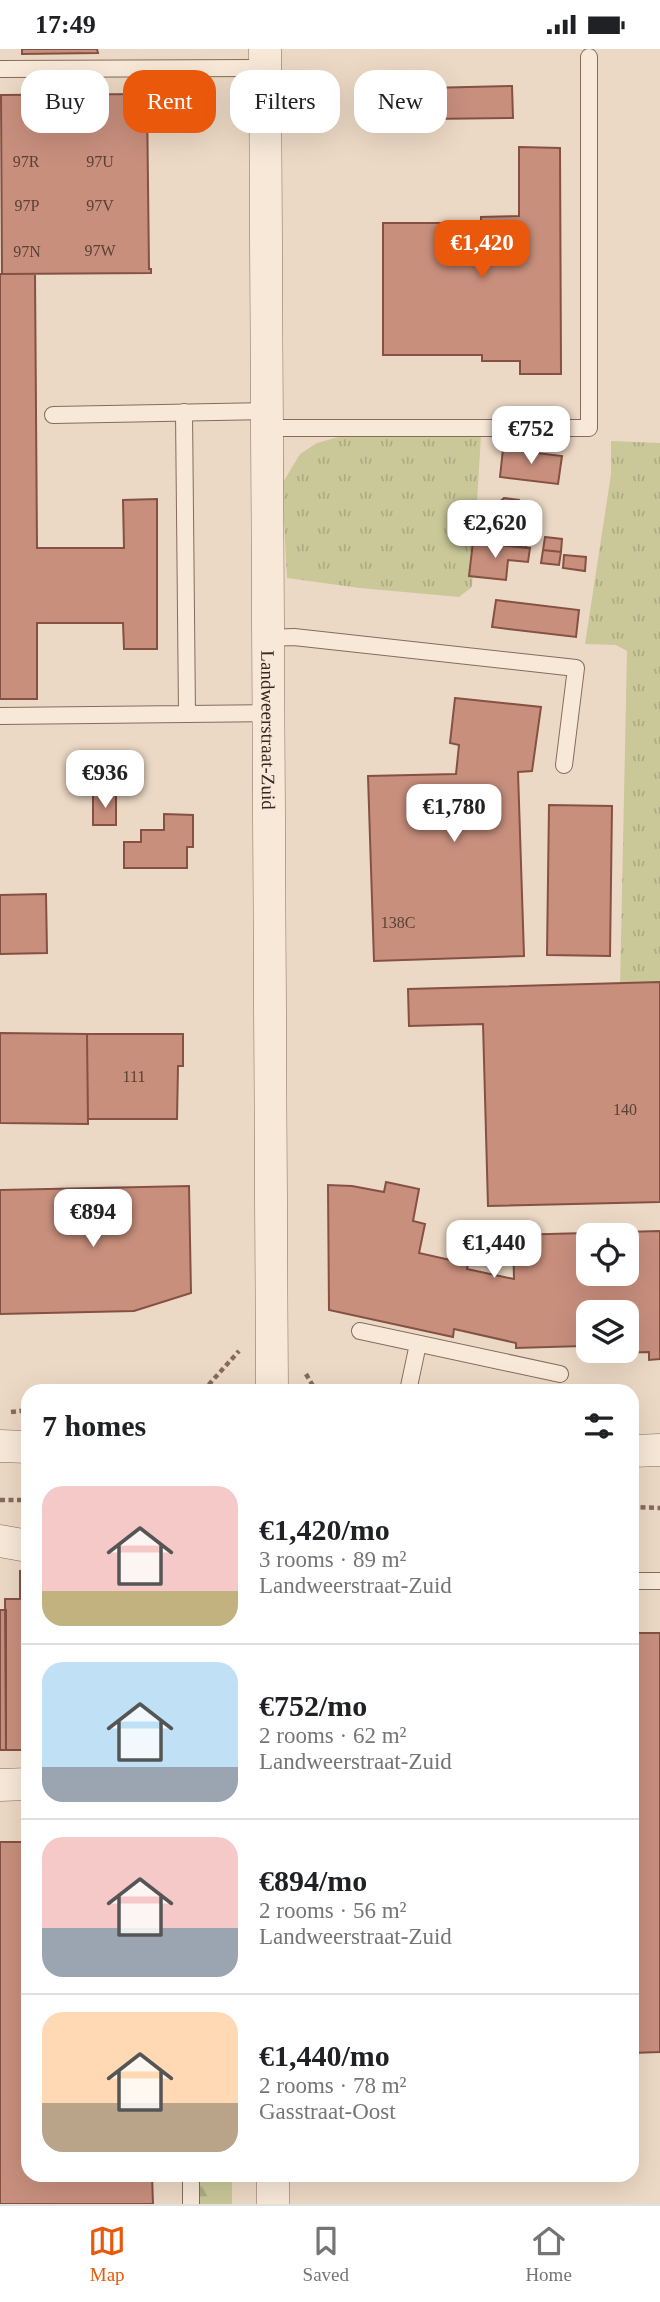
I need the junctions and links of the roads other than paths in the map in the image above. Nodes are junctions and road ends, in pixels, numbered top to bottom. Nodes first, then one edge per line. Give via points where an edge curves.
1 (589, 57) dead end
2 (266, 59) edge
3 (0, 69) edge
4 (184, 412) junction
5 (53, 415) dead end
6 (268, 419) junction
7 (269, 638) junction
8 (269, 713) junction
9 (187, 714) junction
10 (0, 716) edge
11 (564, 765) dead end
12 (360, 1331) dead end
13 (418, 1344) junction
14 (560, 1374) dead end
15 (272, 1384) edge
16 (409, 1384) edge
17 (0, 1447) edge
18 (21, 1447) edge
19 (660, 1450) edge
20 (639, 1451) edge
21 (0, 1541) edge
22 (21, 1545) edge
23 (639, 1581) edge
24 (660, 1581) edge
25 (21, 1784) edge
26 (0, 1785) edge
27 (191, 2182) edge
28 (273, 2182) edge
29 (191, 2204) edge
30 (273, 2204) edge

1 - 6 lane via 589,428
2 - 3 lane, Landweerstraat-Zuid
2 - 6 street, Landweerstraat-Zuid
4 - 5 lane
4 - 6 lane
4 - 9 lane
6 - 7 street, Landweerstraat-Zuid
7 - 8 street, Landweerstraat-Zuid
7 - 11 lane via 295,637 576,668
8 - 9 lane
8 - 15 street, Landweerstraat-Zuid
9 - 10 lane
12 - 13 lane
13 - 14 lane
13 - 16 lane
17 - 18 street
19 - 20 street
21 - 22 street
23 - 24 lane
25 - 26 street
27 - 29 lane
28 - 30 street

